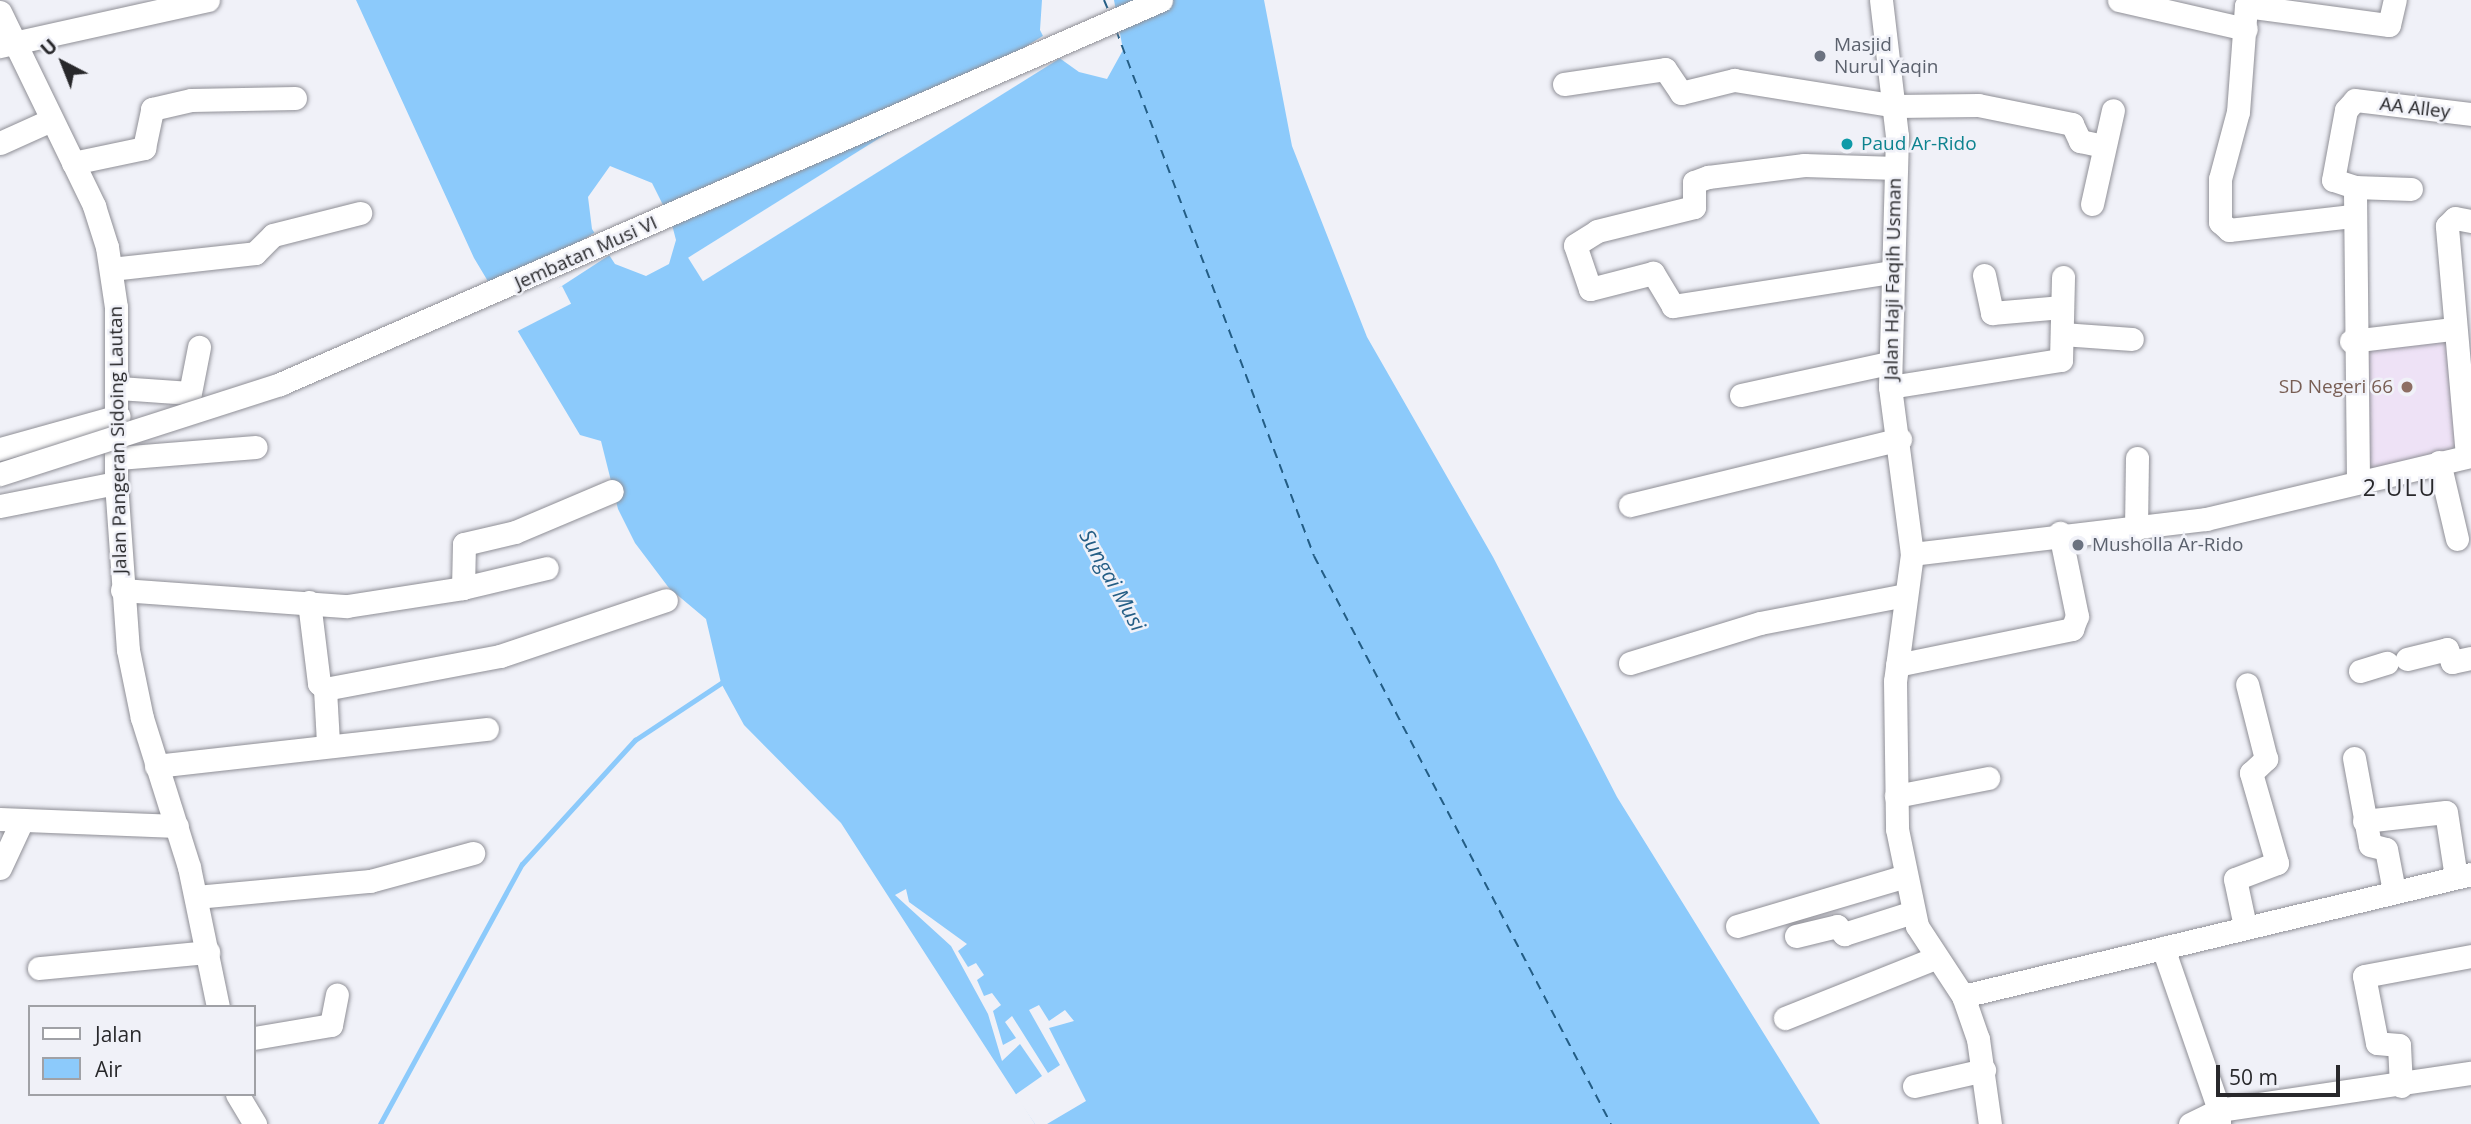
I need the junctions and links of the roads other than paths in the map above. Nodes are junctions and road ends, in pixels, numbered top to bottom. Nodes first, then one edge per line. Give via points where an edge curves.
1 (208, 0) edge
2 (1161, 0) edge
3 (1881, 0) edge
4 (2119, 0) edge
5 (2395, 0) edge
6 (110, 9) edge
7 (0, 12) edge
8 (2246, 29) junction
9 (7, 44) edge
10 (1564, 84) dead end
11 (295, 98) dead end
12 (1896, 106) junction
13 (2113, 110) dead end
14 (2471, 114) edge
15 (51, 120) junction
16 (0, 142) edge
17 (2103, 146) junction
18 (73, 163) junction
19 (1895, 168) junction
20 (2355, 187) junction
21 (2411, 189) dead end
22 (2092, 204) dead end
23 (360, 213) dead end
24 (2352, 216) junction
25 (2471, 221) edge
26 (111, 269) junction
27 (1891, 272) junction
28 (1984, 275) dead end
29 (2063, 277) dead end
30 (2062, 307) junction
31 (2452, 329) junction
32 (2063, 334) junction
33 (2132, 339) dead end
34 (2351, 341) junction
35 (199, 348) dead end
36 (1889, 363) junction
37 (119, 388) junction
38 (1741, 395) dead end
39 (1892, 395) junction
40 (2466, 410) edge
41 (119, 416) junction
42 (1899, 438) junction
43 (256, 447) dead end
44 (0, 449) edge
45 (2469, 456) edge
46 (118, 458) junction
47 (2137, 458) dead end
48 (2439, 462) junction
49 (0, 474) edge
50 (2358, 479) junction
51 (116, 483) junction
52 (612, 491) dead end
53 (1630, 505) dead end
54 (0, 506) edge
55 (2136, 529) junction
56 (2060, 533) junction
57 (2457, 539) dead end
58 (1912, 554) junction
59 (547, 568) dead end
60 (463, 588) junction
61 (122, 590) junction
62 (1905, 595) junction
63 (666, 600) dead end
64 (309, 602) junction
65 (2471, 658) edge
66 (1630, 663) dead end
67 (2360, 671) dead end
68 (1896, 673) junction
69 (2247, 684) dead end
70 (325, 689) junction
71 (487, 729) dead end
72 (328, 742) junction
73 (2354, 758) dead end
74 (156, 766) junction
75 (1988, 778) dead end
76 (1896, 796) junction
77 (2364, 821) junction
78 (10, 822) edge
79 (177, 826) junction
80 (473, 853) dead end
81 (0, 868) edge
82 (2463, 876) edge
83 (1902, 877) junction
84 (2395, 891) junction
85 (196, 897) junction
86 (1913, 912) junction
87 (1737, 926) dead end
88 (2245, 926) junction
89 (1796, 936) dead end
90 (2162, 948) junction
91 (208, 952) junction
92 (2471, 956) edge
93 (1935, 958) junction
94 (38, 968) dead end
95 (337, 995) dead end
96 (1963, 998) junction
97 (218, 1005) edge
98 (1785, 1018) dead end
99 (256, 1038) edge
100 (1983, 1070) junction
101 (2471, 1073) edge
102 (1914, 1086) dead end
103 (2401, 1086) junction
104 (238, 1096) edge
105 (2219, 1117) edge
106 (255, 1124) edge
107 (1990, 1124) edge
108 (2190, 1124) edge

1 - 6 street
2 - 49 street, Jembatan Musi VI, bridge via 280,384
3 - 12 street, Jalan Haji Faqih Usman
4 - 8 street
5 - 8 street via 2389,25 2250,2
6 - 9 street
7 - 9 street, Jalan Pangeran Sidoing Lautan
8 - 24 street via 2238,112 2220,178 2223,227
9 - 15 street, Jalan Pangeran Sidoing Lautan
10 - 12 street via 1665,69 1681,93 1734,80
11 - 18 street via 191,100 152,109 145,148
12 - 17 street via 1990,107 2072,124 2080,141
12 - 19 street, Jalan Haji Faqih Usman
13 - 17 street
14 - 20 street, AA Alley via 2360,101 2346,110 2333,180
15 - 16 street
15 - 18 street, Jalan Pangeran Sidoing Lautan
17 - 22 street
18 - 26 street, Jalan Pangeran Sidoing Lautan via 94,206
19 - 27 street, Jalan Haji Faqih Usman
19 - 27 street via 1804,165 1708,177 1694,182 1694,207 1597,231 1575,245 1590,289 1653,273 1674,307
20 - 21 street
20 - 24 street
23 - 26 street via 273,235 255,253
24 - 34 street
25 - 31 street via 2455,218 2447,226
26 - 37 street, Jalan Pangeran Sidoing Lautan
27 - 36 street, Jalan Haji Faqih Usman
28 - 30 street via 1992,313
29 - 30 street
30 - 32 street
31 - 34 street
31 - 40 street
32 - 33 street
32 - 39 street via 2059,361
34 - 50 street
35 - 37 street via 190,393
36 - 38 street
36 - 39 street, Jalan Haji Faqih Usman
37 - 41 street, Jalan Pangeran Sidoing Lautan
39 - 42 street, Jalan Haji Faqih Usman
40 - 45 street
41 - 44 street
41 - 46 street, Jalan Pangeran Sidoing Lautan
42 - 53 street
42 - 58 street, Jalan Haji Faqih Usman
43 - 46 street
45 - 48 street
46 - 51 street, Jalan Pangeran Sidoing Lautan
47 - 55 street
48 - 50 street
48 - 57 street
50 - 55 street via 2264,507
51 - 54 street
51 - 61 street, Jalan Pangeran Sidoing Lautan
52 - 60 street via 515,532 464,544
55 - 56 street
56 - 58 street
56 - 68 street via 2077,616 2072,629
58 - 62 street, Jalan Haji Faqih Usman
59 - 60 street
60 - 64 street via 347,606
61 - 64 street
61 - 74 street, Jalan Pangeran Sidoing Lautan via 133,681
62 - 66 street via 1760,623
62 - 68 street, Jalan Haji Faqih Usman
63 - 70 street via 500,656
64 - 70 street via 319,682
65 - 67 street via 2452,662 2447,649
68 - 76 street, Jalan Haji Faqih Usman
69 - 88 street via 2266,759 2251,773 2277,863 2235,879
70 - 72 street
71 - 72 street
72 - 74 street
73 - 77 street
74 - 79 street, Jalan Pangeran Sidoing Lautan
75 - 76 street
76 - 83 street, Jalan Haji Faqih Usman
77 - 82 street via 2444,811
77 - 84 street via 2371,847 2386,849
78 - 79 street
78 - 81 street
79 - 85 street, Jalan Pangeran Sidoing Lautan
80 - 85 street via 370,881
82 - 84 street
83 - 86 street, Jalan Haji Faqih Usman
83 - 87 street
84 - 88 street
85 - 91 street, Jalan Pangeran Sidoing Lautan
86 - 89 street via 1844,934 1837,926
86 - 93 street, Jalan Haji Faqih Usman
88 - 90 street
90 - 96 street
90 - 105 street
91 - 94 street
91 - 97 street, Jalan Pangeran Sidoing Lautan
92 - 103 street via 2364,976 2377,1043 2399,1045
93 - 96 street, Jalan Haji Faqih Usman
93 - 98 street
95 - 99 street via 331,1025
96 - 100 street, Jalan Haji Faqih Usman
100 - 102 street
100 - 107 street, Jalan Haji Faqih Usman
101 - 103 street
103 - 105 street via 2318,1098 2308,1092
104 - 106 street
105 - 108 street

